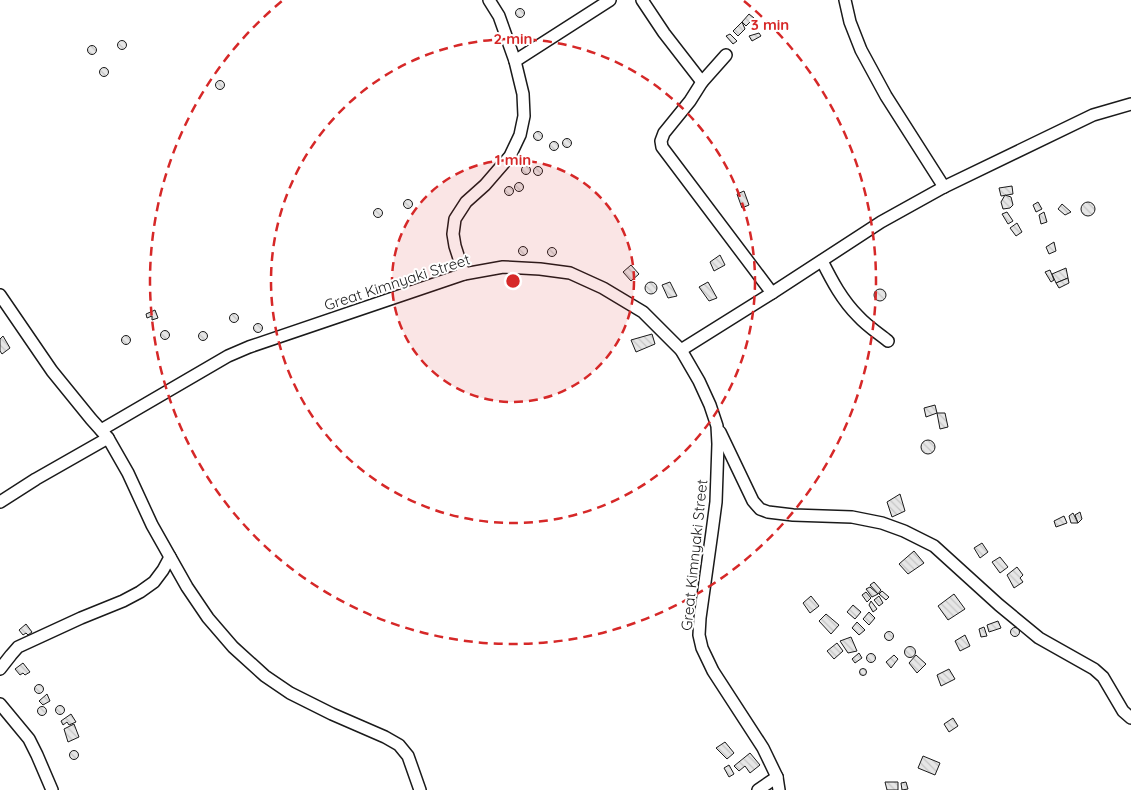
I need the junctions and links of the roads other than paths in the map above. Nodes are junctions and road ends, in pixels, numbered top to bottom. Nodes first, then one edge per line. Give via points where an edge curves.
1 (489, 0) edge
2 (610, 0) edge
3 (642, 0) edge
4 (845, 0) edge
5 (726, 55) dead end
6 (515, 60) junction
7 (702, 82) junction
8 (1131, 104) edge
9 (944, 187) junction
10 (822, 261) junction
11 (464, 274) junction
12 (772, 293) junction
13 (0, 295) edge
14 (888, 341) dead end
15 (681, 350) junction
16 (717, 426) junction
17 (105, 434) junction
18 (0, 502) edge
19 (170, 557) junction
20 (0, 669) edge
21 (0, 704) edge
22 (1131, 718) edge
23 (777, 776) junction
24 (52, 790) edge
25 (420, 790) edge
26 (758, 790) edge
27 (779, 790) edge

1 - 6 street via 499,16
2 - 6 street
3 - 7 street
4 - 9 street via 861,50
5 - 7 street
6 - 11 street via 523,94 524,116 520,135 510,156 466,202 455,219 454,246
7 - 12 street via 664,133 662,147
8 - 9 street via 1093,115
9 - 10 street via 881,222
10 - 12 street
10 - 14 street via 850,307
11 - 15 street, Great Kimnyaki Street via 503,267 570,273 603,288 642,312
11 - 17 street, Great Kimnyaki Street via 235,353 211,365
12 - 15 street
13 - 17 street via 52,371
15 - 16 street, Great Kimnyaki Street via 699,381
16 - 22 street via 753,501 760,508 792,515 852,517 904,531 934,546 1039,638 1094,669
16 - 23 street, Great Kimnyaki Street via 716,502 699,635 713,671 763,748
17 - 18 street, Great Kimnyaki Street
17 - 19 street
19 - 20 street via 154,582 140,592 18,647
19 - 25 street via 208,618 265,676 290,693 399,745 408,756
21 - 24 street via 29,739
23 - 26 street
23 - 27 street, Great Kimnyaki Street

